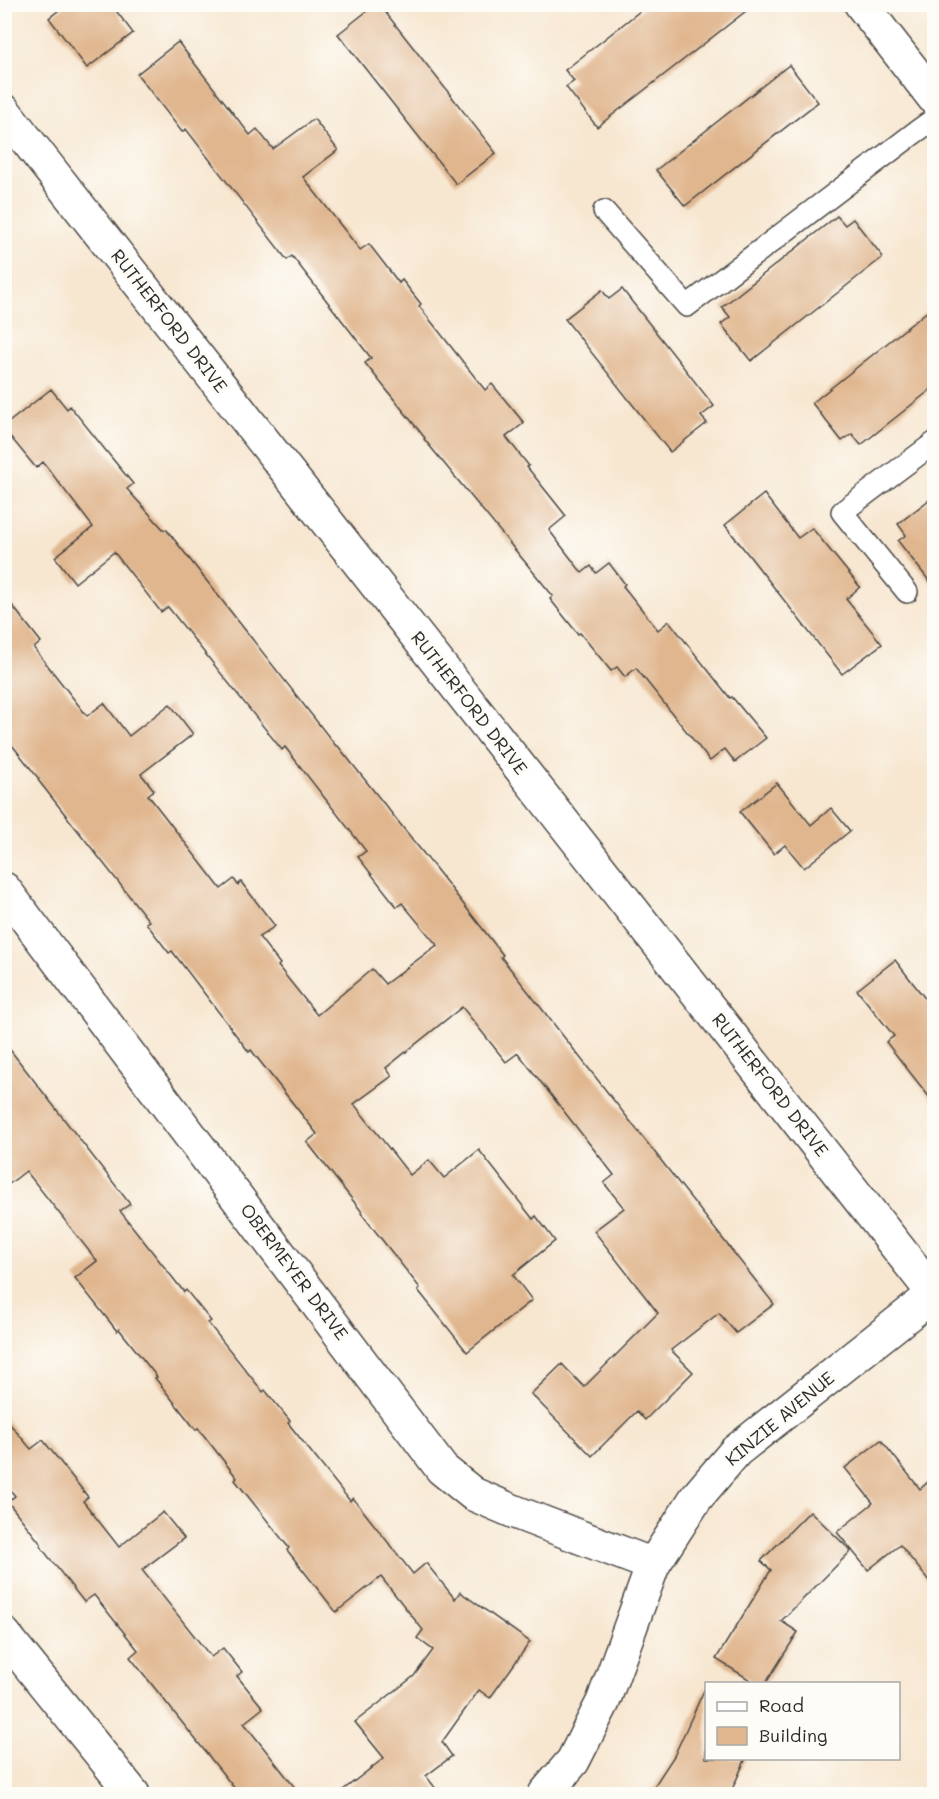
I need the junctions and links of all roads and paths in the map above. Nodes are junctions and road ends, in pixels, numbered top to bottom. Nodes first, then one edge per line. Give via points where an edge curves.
1 (861, 4) edge
2 (934, 98) edge
3 (4, 111) edge
4 (934, 119) edge
5 (604, 211) dead end
6 (934, 443) edge
7 (907, 592) dead end
8 (4, 889) edge
9 (934, 1294) edge
10 (653, 1565) junction
11 (8, 1645) edge
12 (133, 1794) edge
13 (545, 1794) edge

1 - 2 street
3 - 9 street, RUTHERFORD DRIVE
4 - 5 lane via 687,306
6 - 7 lane via 842,512
8 - 10 street, OBERMEYER DRIVE via 442,1469 473,1494
9 - 10 street, KINZIE AVENUE via 736,1451 696,1498
10 - 13 street, KINZIE AVENUE via 603,1702 573,1761
11 - 12 street

